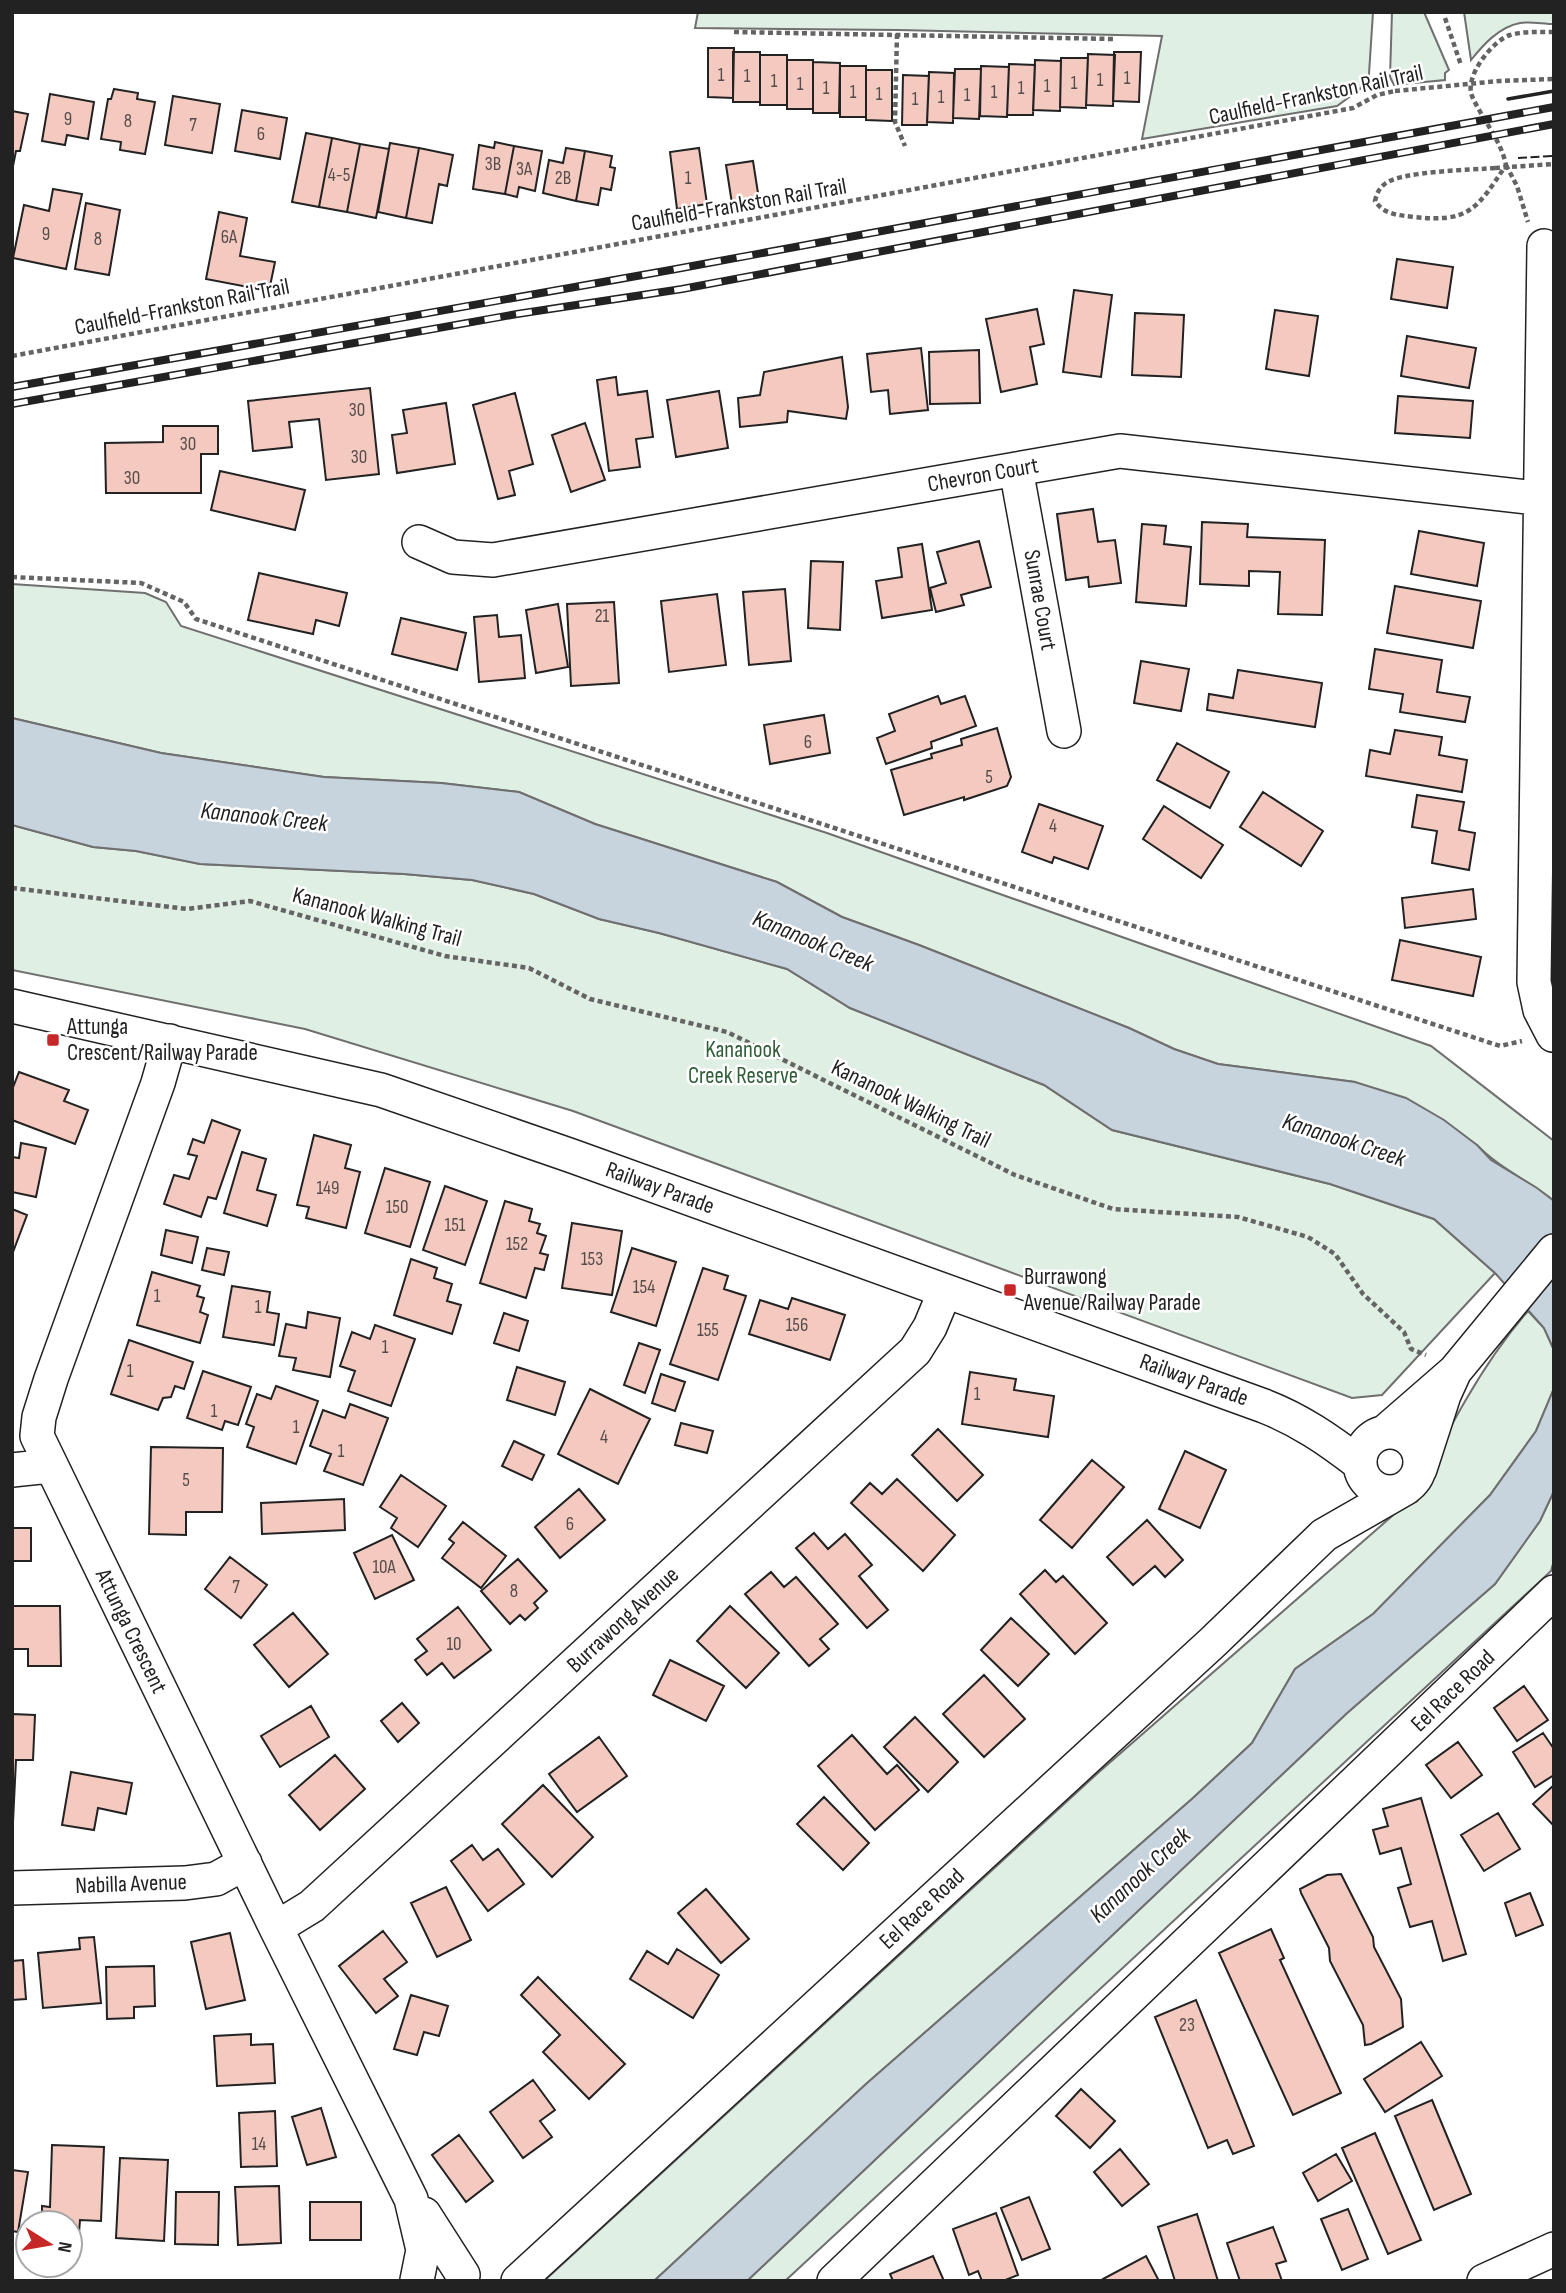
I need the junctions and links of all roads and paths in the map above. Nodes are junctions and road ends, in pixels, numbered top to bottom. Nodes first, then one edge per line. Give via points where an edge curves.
1 (1445, 18) dead end
2 (734, 32) dead end
3 (1554, 32) edge
4 (897, 34) junction
5 (1114, 39) dead end
6 (1461, 65) dead end
7 (1554, 79) edge
8 (905, 146) dead end
9 (1554, 164) edge
10 (1506, 165) junction
11 (1535, 233) joint
12 (12, 356) edge
13 (1016, 469) junction
14 (1548, 499) edge
15 (419, 542) dead end
16 (12, 577) edge
17 (1064, 731) dead end
18 (12, 888) edge
19 (12, 1006) edge
20 (1553, 1035) edge
21 (170, 1041) junction
22 (1554, 1251) edge
23 (945, 1291) junction
24 (1440, 1363) junction
25 (1294, 1418) junction
26 (1384, 1432) junction
27 (34, 1453) edge
28 (1360, 1466) junction
29 (12, 1470) edge
30 (1413, 1478) junction
31 (1324, 1535) junction
32 (1554, 1592) edge
33 (245, 1863) junction
34 (12, 1888) edge
35 (276, 1928) junction
36 (411, 2199) junction
37 (1554, 2249) edge
38 (469, 2278) edge
39 (417, 2281) edge
40 (518, 2281) edge
41 (834, 2281) edge
42 (1484, 2281) edge

1 - 6 path
2 - 4 path
3 - 10 path via 1506,36 1479,64 1471,82 1471,94
4 - 5 path
4 - 8 path via 895,122
7 - 12 path, Caulfield-Frankston Rail Trail, bridge via 1395,91 1353,108
9 - 10 path, bridge via 1495,168 1418,175 1388,181 1375,201 1381,210 1394,215 1454,218 1476,206
10 - 11 path
11 - 14 street
13 - 14 street, Chevron Court via 1120,451
13 - 15 street, Chevron Court via 493,560 453,557
13 - 17 street, Sunrae Court
14 - 20 street via 1534,982 1540,1010
16 - 20 path via 141,583 184,602 196,619 1500,1046
18 - 24 path, Kananook Walking Trail via 187,909 250,901 445,956 529,968 590,999 727,1032 1015,1175 1114,1209 1238,1217 1308,1237 1335,1254 1363,1294 1404,1332 1411,1349
19 - 21 street, Railway Parade
21 - 23 street, Railway Parade via 381,1090
21 - 27 street, Attunga Crescent via 51,1379
22 - 24 street via 1490,1326
23 - 25 street, Railway Parade
23 - 35 street, Burrawong Avenue via 915,1351 312,1906
24 - 26 street
24 - 30 street via 1444,1395
25 - 26 street, Railway Parade
25 - 28 street, Railway Parade
26 - 28 street, Eel Race Road via 1365,1445
26 - 30 street, Railway Parade via 1405,1435 1415,1444 1420,1456
27 - 29 street
27 - 33 street, Attunga Crescent
28 - 30 street, Railway Parade via 1365,1479 1381,1491 1394,1492
28 - 31 street, Eel Race Road
30 - 31 street, Eel Race Road
31 - 40 street, Eel Race Road
32 - 41 street, Eel Race Road
33 - 34 street, Nabilla Avenue via 216,1879 185,1883
33 - 35 street, Attunga Crescent
35 - 36 street, Attunga Crescent
36 - 38 street, Attunga Crescent
36 - 39 street, Attunga Crescent via 424,2250
37 - 42 street
38 - 39 street, Attunga Crescent via 437,2272

